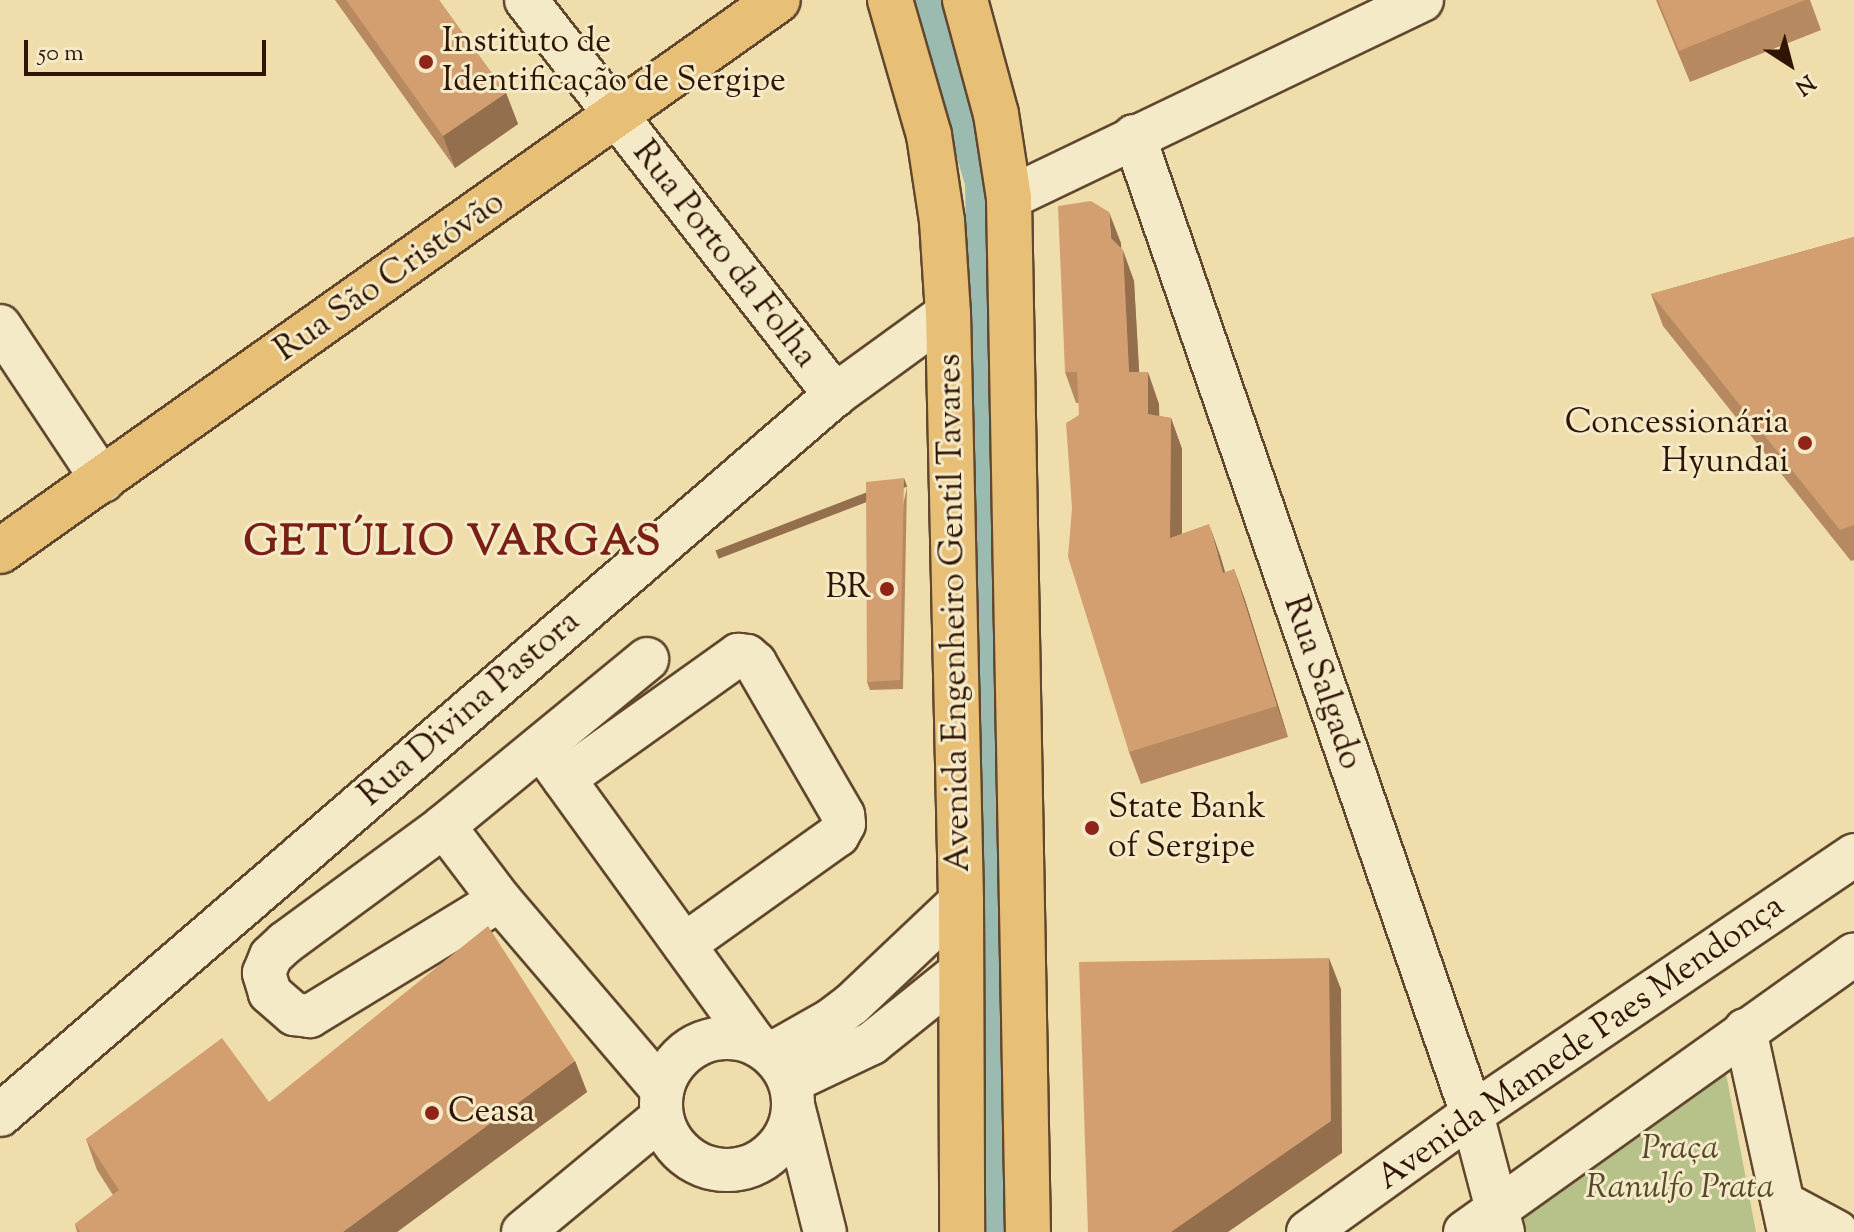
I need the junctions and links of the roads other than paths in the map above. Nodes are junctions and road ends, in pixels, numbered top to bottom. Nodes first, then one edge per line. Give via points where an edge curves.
1 (526, 0) edge
2 (778, 0) edge
3 (890, 0) edge
4 (965, 0) edge
5 (1422, 0) edge
6 (616, 117) junction
7 (1134, 136) junction
8 (1009, 198) junction
9 (948, 313) junction
10 (0, 326) edge
11 (835, 395) junction
12 (103, 481) junction
13 (0, 551) edge
14 (647, 659) dead end
15 (552, 763) junction
16 (444, 826) junction
17 (1854, 855) edge
18 (500, 900) junction
19 (961, 901) junction
20 (684, 945) junction
21 (1854, 955) edge
22 (959, 973) junction
23 (1745, 1030) junction
24 (778, 1072) junction
25 (662, 1103) junction
26 (1472, 1114) junction
27 (0, 1115) edge
28 (1786, 1218) edge
29 (1488, 1225) edge
30 (523, 1232) edge
31 (825, 1232) edge
32 (962, 1232) edge
33 (1028, 1232) edge
34 (1308, 1232) edge
35 (1837, 1232) edge

1 - 6 street, Rua Porto da Folha
2 - 6 main road, Rua São Cristóvão
3 - 9 main road, Avenida Engenheiro Gentil Tavares via 929,135
4 - 8 main road, Avenida Engenheiro Gentil Tavares via 996,114
5 - 7 street
6 - 11 street, Rua Porto da Folha
6 - 12 main road, Rua São Cristóvão
7 - 8 street
7 - 26 street, Rua Salgado
8 - 33 main road, Avenida Engenheiro Gentil Tavares
9 - 11 street, Rua Divina Pastora
9 - 19 main road, Avenida Engenheiro Gentil Tavares
10 - 12 street
11 - 27 street, Rua Divina Pastora
12 - 13 main road, Rua São Cristóvão
14 - 15 street
15 - 16 street
15 - 20 street
15 - 20 street via 738,655 755,663 844,824 838,835
16 - 18 street
16 - 18 street via 271,956 264,973 270,993 294,1014 310,1016
17 - 26 street, Avenida Mamede Paes Mendonça
18 - 25 street
19 - 22 main road, Avenida Engenheiro Gentil Tavares
19 - 24 street
20 - 24 street
21 - 23 street
22 - 24 street via 872,1043
22 - 32 main road, Avenida Engenheiro Gentil Tavares
23 - 28 street
23 - 29 street
24 - 25 street via 730,1038 704,1042 673,1066
24 - 25 street via 784,1139 747,1168 731,1171 687,1157 670,1139
24 - 31 street
25 - 30 street
26 - 29 street, Rua Salgado
26 - 34 street, Avenida Mamede Paes Mendonça
28 - 35 street

